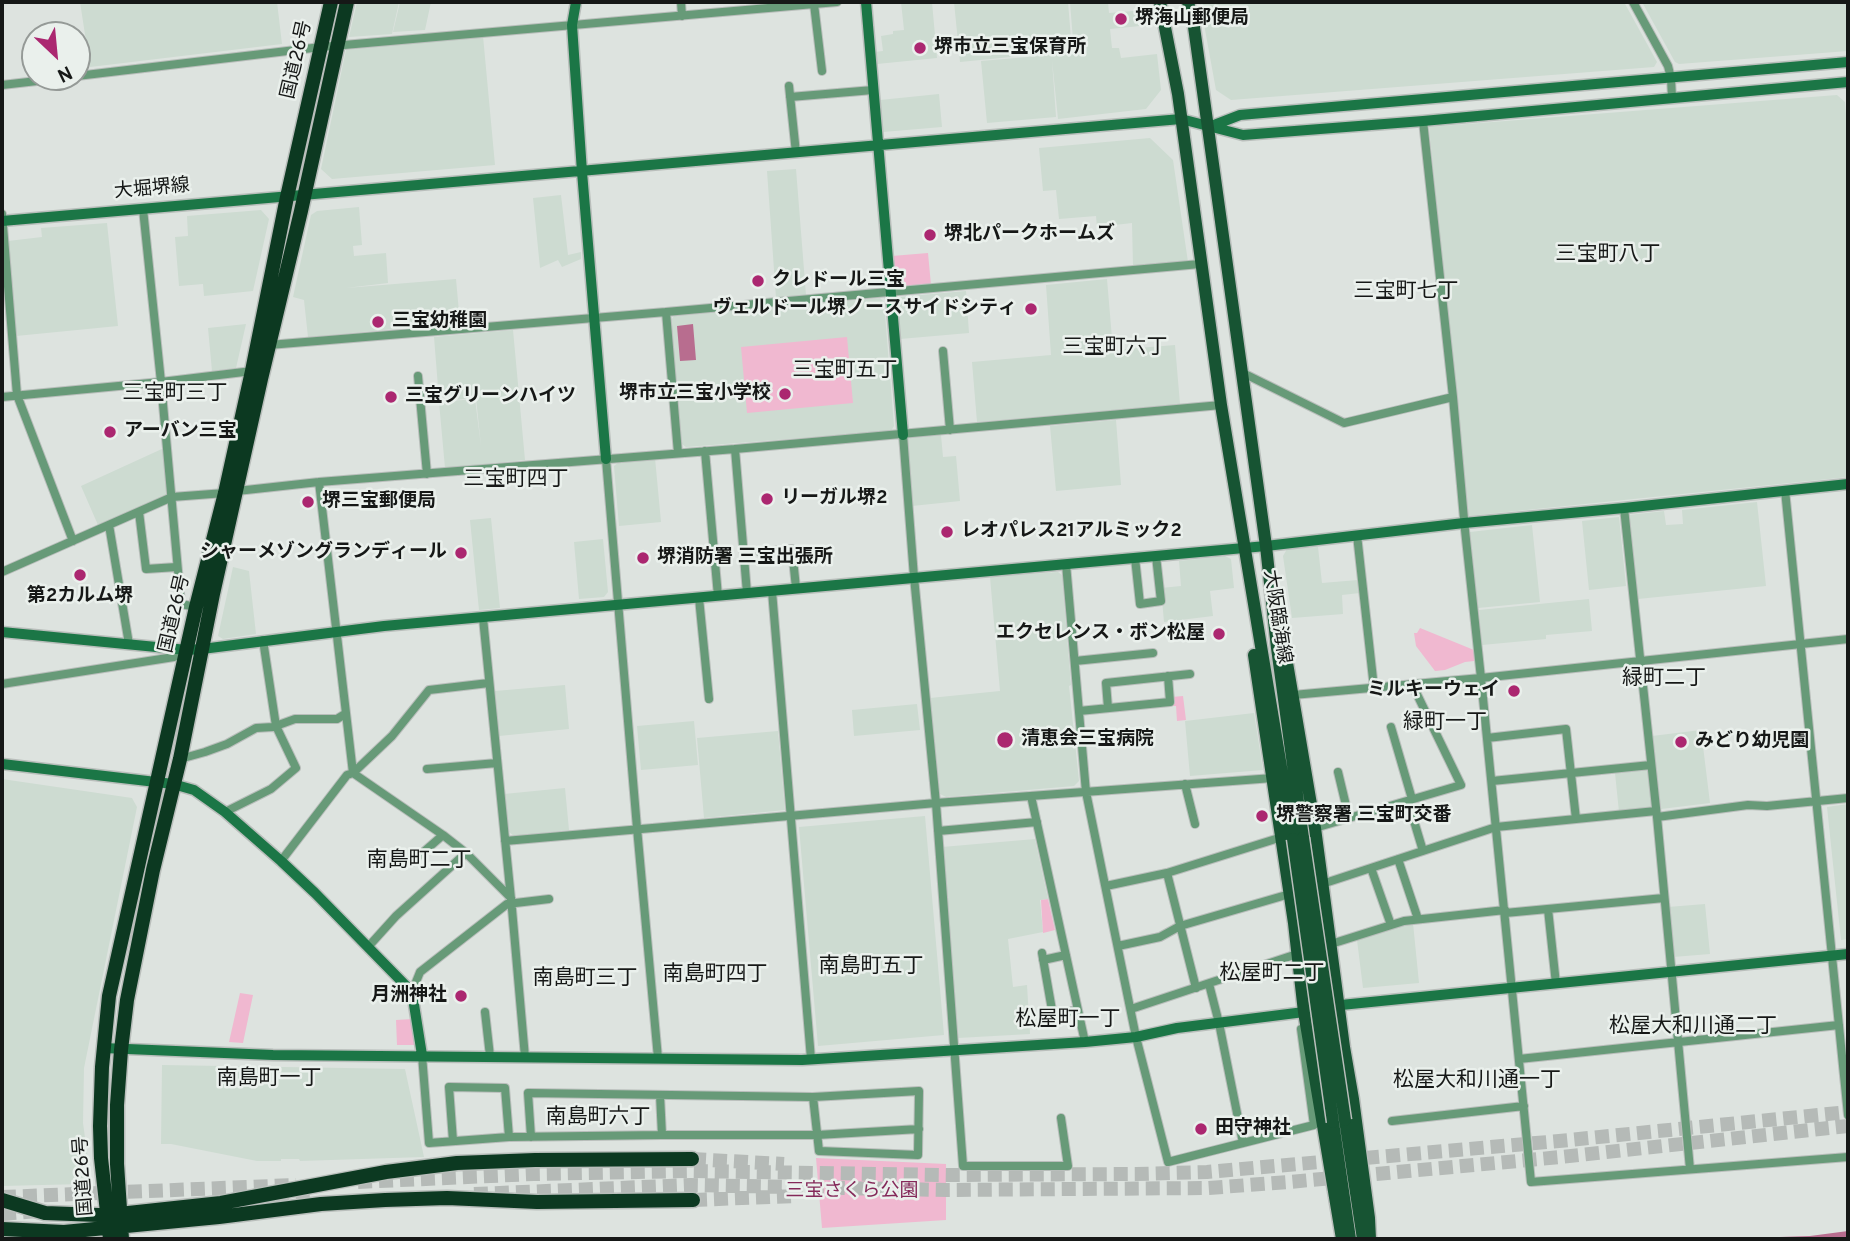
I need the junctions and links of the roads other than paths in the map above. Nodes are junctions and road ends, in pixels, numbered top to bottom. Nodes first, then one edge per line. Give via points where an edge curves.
1 (331, 2) edge
2 (347, 2) edge
3 (576, 2) edge
4 (681, 2) edge
5 (837, 2) edge
6 (866, 2) edge
7 (1160, 2) edge
8 (1188, 2) edge
9 (1633, 2) edge
10 (814, 4) junction
11 (773, 5) edge
12 (682, 16) junction
13 (572, 25) junction
14 (337, 46) junction
15 (321, 47) junction
16 (1848, 62) edge
17 (822, 71) dead end
18 (91, 75) edge
19 (1671, 78) junction
20 (1848, 82) edge
21 (21, 83) edge
22 (2, 85) edge
23 (789, 86) dead end
24 (873, 90) junction
25 (790, 97) junction
26 (1672, 98) junction
27 (1181, 119) junction
28 (1423, 121) junction
29 (1209, 127) junction
30 (878, 145) junction
31 (796, 153) junction
32 (582, 172) junction
33 (305, 195) junction
34 (287, 197) junction
35 (143, 209) junction
36 (2, 214) edge
37 (2, 221) edge
38 (1200, 264) junction
39 (891, 291) junction
40 (666, 312) junction
41 (596, 317) junction
42 (269, 345) junction
43 (943, 351) dead end
44 (252, 371) junction
45 (1242, 373) junction
46 (418, 376) dead end
47 (161, 382) junction
48 (17, 395) junction
49 (2, 397) edge
50 (1453, 397) junction
51 (1221, 405) junction
52 (950, 430) junction
53 (903, 435) junction
54 (735, 449) junction
55 (705, 451) junction
56 (678, 453) junction
57 (606, 459) junction
58 (427, 474) junction
59 (319, 482) junction
60 (1848, 484) edge
61 (1785, 490) junction
62 (231, 492) junction
63 (172, 497) junction
64 (1624, 509) junction
65 (139, 512) junction
66 (1464, 523) junction
67 (109, 525) junction
68 (1357, 535) junction
69 (73, 541) junction
70 (1266, 546) junction
71 (1245, 547) junction
72 (760, 552) dead end
73 (1156, 556) junction
74 (1135, 558) junction
75 (1066, 564) junction
76 (177, 567) junction
77 (2, 572) edge
78 (914, 577) junction
79 (796, 588) junction
80 (772, 591) junction
81 (747, 593) junction
82 (718, 596) junction
83 (699, 598) junction
84 (619, 604) junction
85 (196, 607) junction
86 (483, 618) junction
87 (336, 631) junction
88 (2, 632) edge
89 (1848, 639) edge
90 (263, 640) junction
91 (129, 644) junction
92 (1802, 644) junction
93 (202, 649) junction
94 (187, 650) junction
95 (1153, 653) dead end
96 (1641, 661) junction
97 (1074, 662) junction
98 (1189, 674) dead end
99 (1168, 676) junction
100 (1481, 678) junction
101 (489, 683) junction
102 (2, 684) edge
103 (1412, 684) junction
104 (1374, 688) junction
105 (1293, 695) junction
106 (709, 699) dead end
107 (1108, 708) junction
108 (1079, 711) junction
109 (345, 714) junction
110 (276, 726) junction
111 (1391, 727) dead end
112 (1487, 737) junction
113 (180, 759) junction
114 (497, 763) junction
115 (2, 764) edge
116 (1651, 765) junction
117 (427, 769) dead end
118 (1338, 772) dead end
119 (353, 773) junction
120 (1571, 773) junction
121 (1273, 778) junction
122 (1492, 781) junction
123 (157, 782) junction
124 (1185, 784) junction
125 (173, 785) junction
126 (1086, 792) junction
127 (1031, 796) junction
128 (1848, 798) edge
129 (1410, 800) junction
130 (1817, 801) junction
131 (936, 803) junction
132 (225, 812) junction
133 (1656, 814) junction
134 (792, 816) junction
135 (1349, 818) junction
136 (1576, 819) junction
137 (1037, 822) junction
138 (1195, 824) dead end
139 (1496, 827) junction
140 (637, 828) junction
141 (1315, 828) junction
142 (939, 831) junction
143 (443, 835) junction
144 (1292, 838) junction
145 (505, 841) junction
146 (1423, 851) junction
147 (466, 853) junction
148 (1398, 859) junction
149 (281, 860) junction
150 (412, 862) dead end
151 (1371, 868) junction
152 (1167, 873) junction
153 (1322, 884) junction
154 (1106, 886) junction
155 (1290, 894) junction
156 (1664, 898) junction
157 (549, 899) dead end
158 (511, 901) junction
159 (1548, 909) junction
160 (1505, 912) junction
161 (1418, 919) junction
162 (1391, 925) junction
163 (1180, 926) junction
164 (1331, 944) junction
165 (1118, 946) junction
166 (368, 947) junction
167 (1297, 954) junction
168 (1848, 954) edge
169 (1066, 955) junction
170 (1832, 956) junction
171 (1670, 971) junction
172 (1209, 984) junction
173 (1556, 984) junction
174 (1196, 988) junction
175 (1512, 989) junction
176 (412, 992) junction
177 (1338, 1005) junction
178 (1131, 1009) junction
179 (1078, 1010) junction
180 (485, 1012) dead end
181 (1301, 1013) junction
182 (1219, 1023) junction
183 (1839, 1024) junction
184 (1136, 1037) junction
185 (1085, 1042) junction
186 (1678, 1042) junction
187 (103, 1048) junction
188 (121, 1050) junction
189 (954, 1050) junction
190 (422, 1055) junction
191 (490, 1056) junction
192 (525, 1057) junction
193 (658, 1058) junction
194 (811, 1059) junction
195 (1519, 1059) junction
196 (660, 1095) junction
197 (813, 1097) junction
198 (1524, 1106) junction
199 (1848, 1115) edge
200 (1061, 1118) dead end
201 (1392, 1121) dead end
202 (919, 1129) junction
203 (662, 1135) junction
204 (817, 1135) junction
205 (509, 1137) junction
206 (531, 1137) junction
207 (453, 1141) junction
208 (1243, 1143) junction
209 (1848, 1157) edge
210 (692, 1159) tunnel mouth
211 (1690, 1169) junction
212 (2, 1200) edge
213 (693, 1200) tunnel mouth
214 (1353, 1219) junction
215 (114, 1227) edge
216 (2, 1229) edge
217 (1342, 1239) edge
218 (1349, 1239) edge
219 (1363, 1239) edge
220 (1370, 1239) edge

1 - 15 highway, 国道26号
2 - 14 highway, 国道26号
3 - 13 street
4 - 12 street
5 - 10 street
6 - 24 street
7 - 27 main road, 大阪臨海線
8 - 29 main road, 大阪臨海線
9 - 19 street
10 - 11 street
10 - 17 street
11 - 12 street
12 - 13 street
13 - 14 street
13 - 32 street
14 - 15 street
14 - 33 highway, 国道26号
15 - 18 street
15 - 34 highway, 国道26号
16 - 19 street
19 - 26 street
19 - 29 street via 1240,115
20 - 26 street
21 - 22 street
23 - 25 street
24 - 25 street
24 - 30 street
25 - 31 street
26 - 28 street
27 - 29 street
27 - 30 street, 大堀堺線
27 - 38 main road, 大阪臨海線
28 - 29 street via 1243,135
28 - 50 street
29 - 45 main road, 大阪臨海線
30 - 31 street, 大堀堺線
30 - 39 street
31 - 32 street, 大堀堺線
32 - 33 street, 大堀堺線
32 - 41 street
33 - 34 street, 大堀堺線
33 - 42 highway, 国道26号
34 - 35 street, 大堀堺線
34 - 44 highway, 国道26号
35 - 37 street, 大堀堺線
35 - 47 street
36 - 37 street
37 - 48 street
38 - 39 street
38 - 51 main road, 大阪臨海線
39 - 40 street
39 - 53 street
40 - 41 street
40 - 56 street
41 - 42 street
41 - 57 street
42 - 62 highway, 国道26号
43 - 52 street
44 - 47 street
44 - 62 highway, 国道26号
45 - 50 street via 1344,423
45 - 70 main road, 大阪臨海線
46 - 58 street via 426,416
47 - 48 street
47 - 63 street
48 - 49 street
48 - 69 street
50 - 66 street
51 - 52 street
51 - 71 main road, 大阪臨海線
52 - 53 street
53 - 54 street
53 - 78 street
54 - 55 street
54 - 81 street
55 - 56 street
55 - 82 street
56 - 57 street
57 - 58 street
57 - 84 street
58 - 59 street
59 - 62 street
59 - 87 street
60 - 61 street
61 - 64 street
61 - 92 street
62 - 63 street
62 - 85 highway, 国道26号
62 - 93 highway, 国道26号
63 - 65 street
63 - 76 street
64 - 66 street
64 - 96 street
65 - 67 street
65 - 76 street via 146,569
66 - 68 street
66 - 100 street
67 - 69 street
67 - 91 street
68 - 70 street
68 - 104 street
69 - 77 street
70 - 71 street
70 - 105 main road
70 - 144 main road, 大阪臨海線
71 - 73 street
71 - 121 main road via 1251,637
71 - 144 main road, 大阪臨海線
72 - 79 street via 792,549
73 - 74 street
73 - 74 street via 1161,601 1140,604
74 - 75 street
75 - 78 street
75 - 97 street
76 - 85 street via 181,604
78 - 79 street
78 - 131 street
79 - 80 street
80 - 81 street
80 - 134 street
81 - 82 street
82 - 83 street
83 - 84 street
83 - 106 street via 710,656
84 - 86 street
84 - 140 street
85 - 94 highway, 国道26号
86 - 87 street
86 - 101 street
87 - 90 street
87 - 109 street
88 - 91 street
89 - 92 street
90 - 93 street
90 - 110 street
91 - 94 street
92 - 96 street
92 - 130 street
93 - 94 street
93 - 113 highway, 国道26号
94 - 102 street via 174,657
94 - 123 highway, 国道26号
95 - 97 street
96 - 100 street
96 - 116 street
97 - 108 street
98 - 99 street
99 - 107 street via 1106,682
99 - 107 street via 1171,702
100 - 103 street
100 - 112 street
101 - 114 street
101 - 119 street via 429,690 392,736
103 - 104 street
103 - 129 street via 1461,785
104 - 105 street
105 - 141 main road
107 - 108 street
108 - 126 street
109 - 110 street via 337,719 295,719
109 - 119 street
110 - 113 street via 256,728 227,744
110 - 132 street via 296,768 271,789
111 - 129 street
112 - 120 street via 1566,729
112 - 122 street
113 - 125 highway, 国道26号
114 - 117 street
114 - 145 street
115 - 123 street
116 - 120 street
116 - 133 street
118 - 135 street
119 - 143 street
119 - 149 street
120 - 122 street
120 - 136 street
121 - 124 street
121 - 144 main road
122 - 139 street
123 - 125 street
123 - 187 highway, 国道26号 via 109,996
124 - 126 street
124 - 138 street
125 - 132 street via 194,790
125 - 188 highway, 国道26号 via 127,1000
126 - 127 street
126 - 154 street
127 - 131 street
127 - 137 street
128 - 130 street
129 - 135 street
129 - 146 street
130 - 133 street
130 - 170 street
131 - 134 street
131 - 142 street
132 - 149 street
133 - 136 street
133 - 156 street
134 - 140 street
134 - 194 street
135 - 141 street
136 - 139 street
137 - 142 street
137 - 169 street
139 - 146 street
139 - 160 street
140 - 145 street
140 - 193 street
141 - 153 main road
142 - 189 street
143 - 147 street
143 - 150 street
144 - 152 street
144 - 155 main road
144 - 214 main road, 大阪臨海線, bridge
145 - 158 street
146 - 148 street
147 - 158 street
147 - 166 street
148 - 151 street
148 - 161 street
149 - 166 street
151 - 153 street
151 - 162 street
152 - 154 street
152 - 163 street
153 - 155 street
153 - 164 main road
154 - 165 street
155 - 163 street
155 - 167 main road
156 - 159 street
156 - 171 street
157 - 158 street
158 - 176 street via 420,972
158 - 192 street
159 - 160 street
159 - 173 street
160 - 161 street
160 - 175 street
161 - 162 street
162 - 164 street
163 - 165 street via 1160,937
163 - 174 street
164 - 177 main road
165 - 178 street
166 - 176 street
167 - 172 street
167 - 181 main road
168 - 170 street
169 - 179 street
169 - 179 street via 1042,956 1052,1010 1054,1014
170 - 171 street
170 - 183 street
171 - 173 street
171 - 186 street
172 - 174 street
172 - 182 street
173 - 175 street
174 - 178 street
175 - 177 street
175 - 195 street
176 - 190 street
177 - 181 street
177 - 214 main road via 1353,1099
178 - 184 street
179 - 185 street
180 - 191 street
181 - 182 street
181 - 208 street via 1314,1125
181 - 214 main road
182 - 184 street
182 - 208 street
183 - 186 street
183 - 199 street
184 - 185 street
184 - 208 street via 1168,1163
185 - 189 street
186 - 195 street
186 - 211 street
187 - 188 street
187 - 215 highway, 国道26号 via 101,1158
188 - 190 street
188 - 215 highway, 国道26号
189 - 194 street
189 - 200 street via 963,1166 1068,1166
190 - 191 street
190 - 207 street via 429,1143
191 - 192 street
192 - 193 street
193 - 194 street
195 - 198 street
196 - 197 street
196 - 203 street
196 - 206 street via 527,1093
197 - 202 street via 919,1090
197 - 204 street
198 - 201 street
198 - 211 street via 1531,1182
202 - 204 street
202 - 204 street via 918,1155 819,1151
203 - 204 street
203 - 206 street
205 - 206 street
205 - 207 street
205 - 207 street via 505,1088 449,1087
209 - 211 street
210 - 215 highway via 457,1163 386,1172
212 - 215 highway
213 - 215 highway via 385,1199
214 - 217 main road
214 - 218 main road, 大阪臨海線
214 - 219 main road, 大阪臨海線
214 - 220 main road
215 - 216 highway via 64,1232

